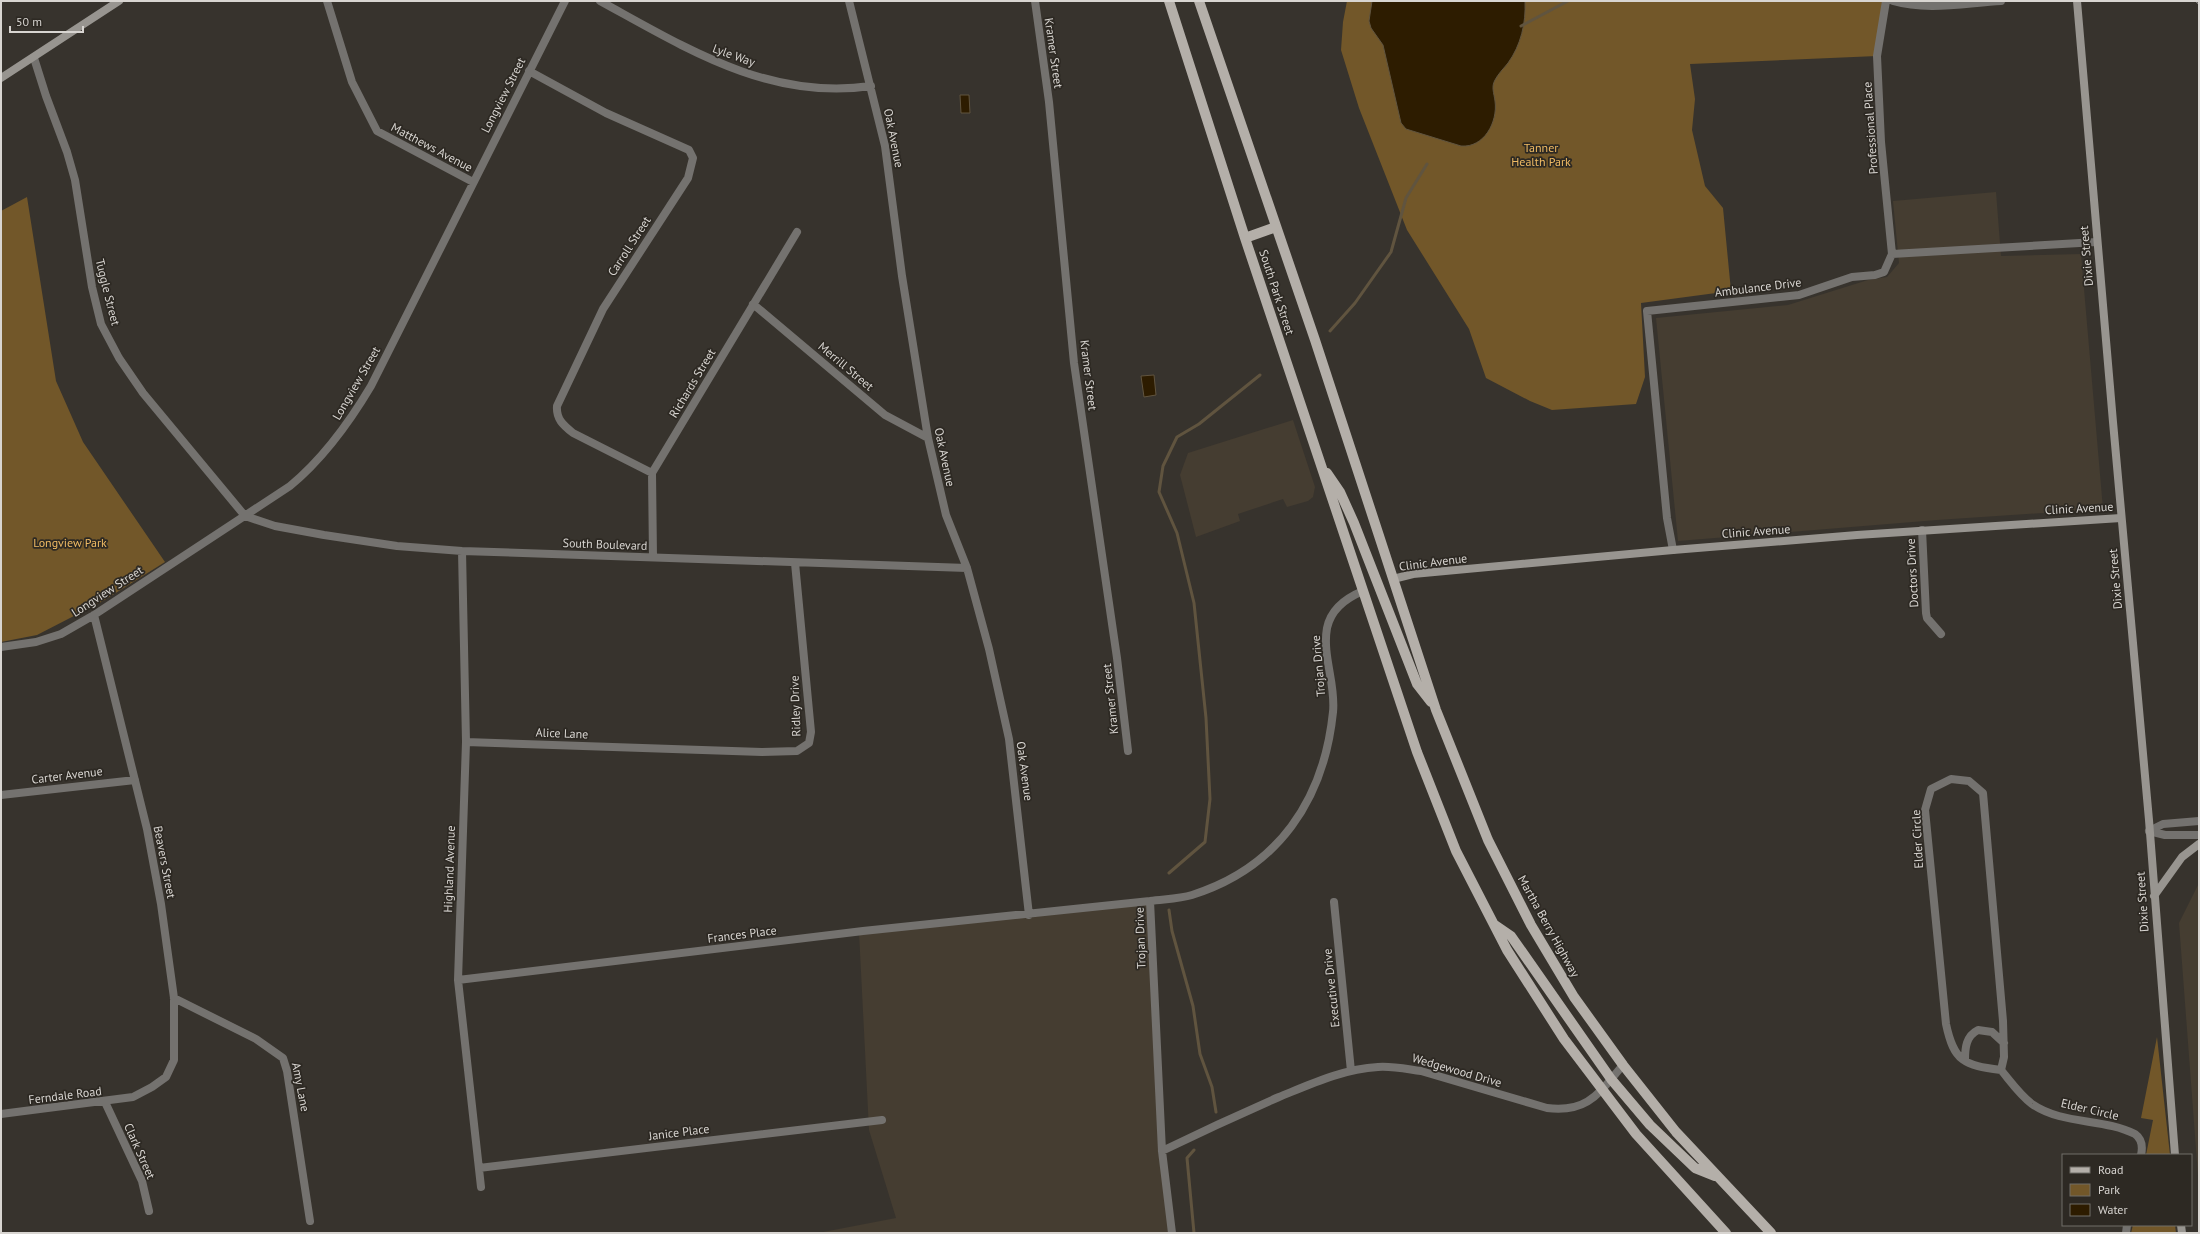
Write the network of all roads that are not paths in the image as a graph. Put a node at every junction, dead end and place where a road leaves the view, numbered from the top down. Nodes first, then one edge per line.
1 (119, 1) edge
2 (327, 1) edge
3 (565, 1) edge
4 (600, 1) edge
5 (849, 1) edge
6 (1035, 1) edge
7 (1169, 1) edge
8 (1886, 1) edge
9 (1893, 1) edge
10 (2001, 1) edge
11 (2077, 1) edge
12 (1201, 3) edge
13 (34, 58) junction
14 (529, 71) junction
15 (1, 78) edge
16 (871, 86) junction
17 (473, 182) junction
18 (1276, 227) junction
19 (797, 232) dead end
20 (1246, 238) junction
21 (2097, 242) junction
22 (1892, 254) junction
23 (753, 304) junction
24 (928, 438) junction
25 (1321, 465) junction
26 (652, 473) junction
27 (245, 516) junction
28 (2121, 518) junction
29 (1922, 530) junction
30 (1673, 550) junction
31 (462, 551) junction
32 (653, 558) junction
33 (795, 563) junction
34 (967, 568) junction
35 (1393, 579) junction
36 (1377, 585) junction
37 (1363, 591) junction
38 (94, 615) junction
39 (1941, 634) dead end
40 (1, 647) edge
41 (1435, 707) junction
42 (466, 742) junction
43 (657, 748) joint
44 (1128, 751) dead end
45 (135, 780) junction
46 (1, 795) edge
47 (2199, 821) edge
48 (2149, 831) junction
49 (2199, 835) edge
50 (2199, 844) edge
51 (2154, 896) junction
52 (1150, 901) junction
53 (1334, 902) dead end
54 (1030, 915) junction
55 (1494, 924) junction
56 (458, 980) junction
57 (174, 998) junction
58 (2004, 1043) junction
59 (1965, 1060) junction
60 (1623, 1065) junction
61 (2001, 1070) junction
62 (1351, 1071) junction
63 (1611, 1079) junction
64 (1601, 1090) junction
65 (133, 1097) joint
66 (105, 1102) junction
67 (1, 1114) edge
68 (882, 1120) dead end
69 (1162, 1151) junction
70 (2141, 1154) edge
71 (2175, 1154) edge
72 (479, 1168) junction
73 (1720, 1178) junction
74 (481, 1187) dead end
75 (149, 1211) dead end
76 (310, 1221) dead end
77 (1172, 1233) edge
78 (1726, 1233) edge
79 (1771, 1233) edge

1 - 13 street
2 - 17 street, Matthews Avenue
3 - 14 street, Longview Street
4 - 16 street, Lyle Way
5 - 16 street, Oak Avenue
6 - 44 street, Kramer Street
7 - 20 main road, South Park Street
8 - 22 street, Professional Place
9 - 10 street
11 - 21 street, Dixie Street
12 - 18 main road, South Park Street
13 - 15 street
13 - 27 street, Tuggle Street
14 - 17 street, Longview Street
14 - 26 street, Carroll Street
16 - 24 street, Oak Avenue
17 - 27 street, Longview Street
18 - 20 main road
18 - 35 main road, South Park Street
19 - 23 street, Richards Street
20 - 25 main road, South Park Street
21 - 22 street
21 - 28 street, Dixie Street
22 - 30 street, Ambulance Drive
23 - 24 street, Merrill Street
23 - 26 street, Richards Street
24 - 34 street, Oak Avenue
25 - 36 main road
25 - 37 main road, South Park Street
26 - 32 street
27 - 31 street, South Boulevard
27 - 38 street, Longview Street
28 - 29 street, Clinic Avenue
28 - 48 street, Dixie Street
29 - 30 street, Clinic Avenue
29 - 39 street, Doctors Drive
30 - 35 street, Clinic Avenue
31 - 32 street, South Boulevard
31 - 42 street, Highland Avenue
32 - 33 street, South Boulevard
33 - 34 street, South Boulevard
33 - 43 street, Ridley Drive
34 - 54 street, Oak Avenue
35 - 36 main road
35 - 41 main road, Martha Berry Highway
36 - 37 main road
36 - 41 main road
37 - 52 street, Trojan Drive
37 - 55 main road
38 - 40 street, Longview Street
38 - 45 street, Beavers Street
41 - 60 main road, Martha Berry Highway
42 - 43 street, Alice Lane
42 - 56 street, Highland Avenue
45 - 46 street, Carter Avenue
45 - 57 street, Beavers Street
47 - 48 street
48 - 49 street
48 - 51 street, Dixie Street
50 - 51 street
51 - 71 street, Dixie Street
52 - 54 street, Frances Place
52 - 69 street, Trojan Drive
53 - 62 street, Executive Drive
54 - 56 street, Frances Place
55 - 63 main road
55 - 64 main road
56 - 72 street, Highland Avenue
57 - 65 street, Beavers Street
57 - 76 street, Amy Lane
58 - 59 street
58 - 59 street, Elder Circle
58 - 61 street, Elder Circle
59 - 61 street, Elder Circle
60 - 63 street, Wedgewood Drive
60 - 73 main road, Martha Berry Highway
61 - 70 street, Elder Circle
62 - 64 street, Wedgewood Drive
62 - 69 street, Wedgewood Drive
63 - 64 street, Wedgewood Drive
63 - 73 main road
64 - 78 main road
65 - 66 street, Ferndale Road
66 - 67 street, Ferndale Road
66 - 75 street, Clark Street
68 - 72 street, Janice Place
69 - 77 street, Trojan Drive
72 - 74 street, Highland Avenue
73 - 79 main road, Martha Berry Highway

